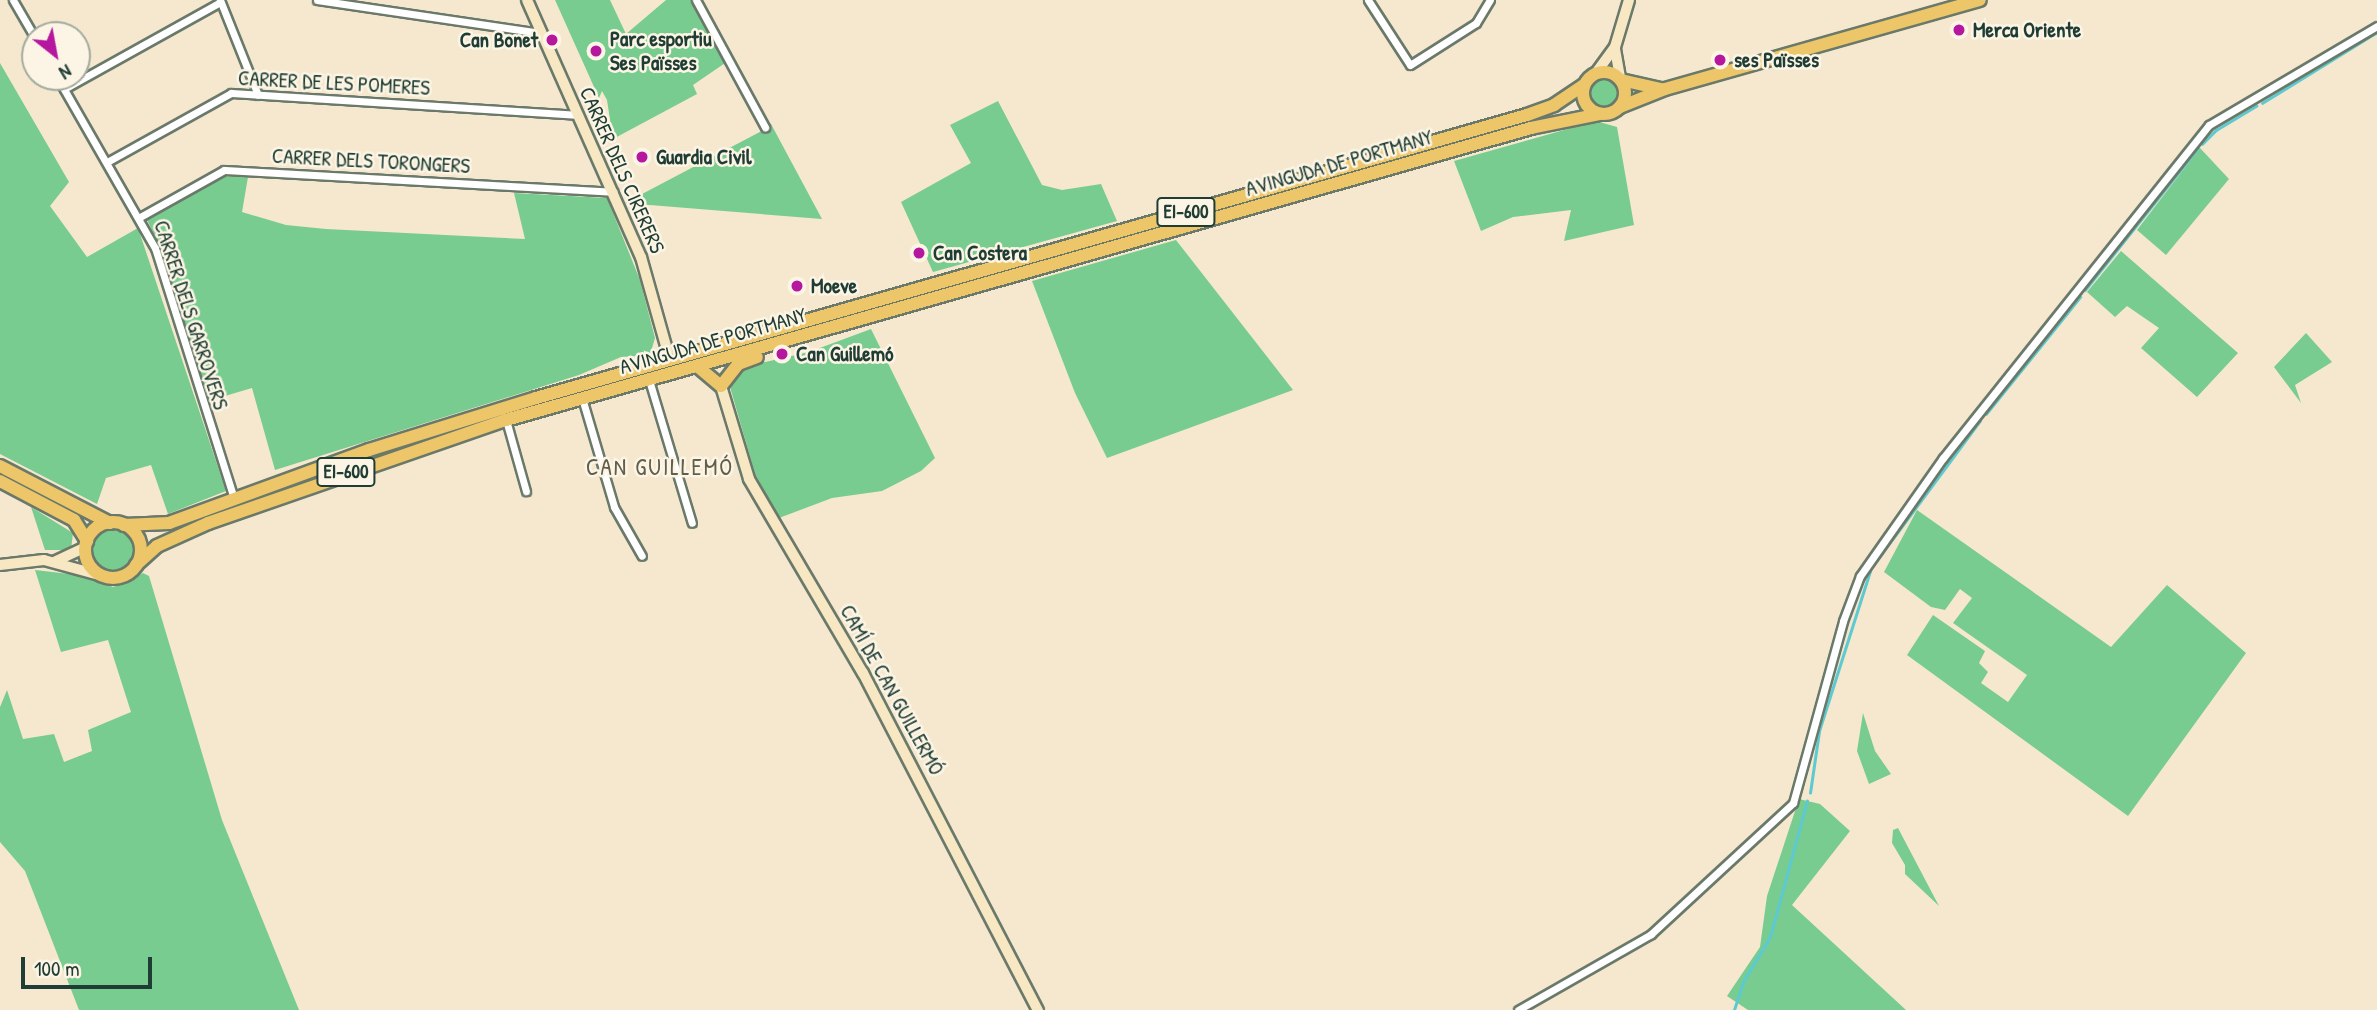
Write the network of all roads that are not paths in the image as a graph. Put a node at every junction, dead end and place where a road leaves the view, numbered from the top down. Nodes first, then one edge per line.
1 (13, 0) edge
2 (317, 0) edge
3 (527, 0) edge
4 (696, 0) edge
5 (1368, 0) edge
6 (1490, 0) edge
7 (1629, 0) edge
8 (1980, 0) edge
9 (220, 1) edge
10 (25, 21) edge
11 (2377, 26) edge
12 (541, 33) junction
13 (1615, 47) junction
14 (1595, 73) junction
15 (91, 74) edge
16 (1620, 79) junction
17 (1584, 85) junction
18 (1665, 89) junction
19 (65, 91) edge
20 (258, 95) junction
21 (1620, 107) junction
22 (1600, 114) junction
23 (576, 115) junction
24 (765, 127) dead end
25 (107, 162) junction
26 (612, 192) junction
27 (140, 217) junction
28 (871, 316) junction
29 (670, 360) junction
30 (697, 366) junction
31 (649, 380) junction
32 (722, 386) junction
33 (582, 398) junction
34 (506, 420) junction
35 (0, 466) edge
36 (0, 481) edge
37 (526, 491) dead end
38 (234, 499) junction
39 (110, 523) junction
40 (692, 523) dead end
41 (124, 525) junction
42 (86, 544) junction
43 (642, 556) dead end
44 (53, 561) junction
45 (0, 565) edge
46 (136, 565) junction
47 (103, 576) junction
48 (1038, 1010) edge
49 (1518, 1010) edge

1 - 10 street
2 - 12 street
3 - 12 street, CARRER DELS CIRERERS
4 - 24 street
5 - 6 street
7 - 13 street
8 - 18 main road, EI-600
9 - 15 street
9 - 20 street
11 - 49 street
12 - 23 street, CARRER DELS CIRERERS
13 - 14 street
13 - 16 street
14 - 16 main road, EI-600
14 - 17 main road, EI-600
16 - 18 main road, EI-600
16 - 21 main road
17 - 22 main road
17 - 29 main road, AVINGUDA DE PORTMANY / EI-600
18 - 21 main road, EI-600
19 - 25 street, CARRER DELS GARROVERS
20 - 23 street, CARRER DE LES POMERES
20 - 25 street, CARRER DE LES POMERES
21 - 22 main road, EI-600
22 - 28 main road, AVINGUDA DE PORTMANY / EI-600
23 - 26 street, CARRER DELS CIRERERS
25 - 27 street, CARRER DELS GARROVERS
26 - 27 street, CARRER DELS TORONGERS
26 - 29 street, CARRER DELS CIRERERS
27 - 38 street, CARRER DELS GARROVERS
28 - 30 main road, AVINGUDA DE PORTMANY / EI-600
28 - 32 main road
29 - 38 main road, AVINGUDA DE PORTMANY / EI-600
30 - 31 main road, AVINGUDA DE PORTMANY / EI-600
30 - 32 main road
31 - 33 main road, AVINGUDA DE PORTMANY / EI-600
31 - 40 street
32 - 48 street, CAMÍ DE CAN GUILLERMÓ
33 - 34 main road, AVINGUDA DE PORTMANY / EI-600
33 - 43 street
34 - 37 street
34 - 46 main road, AVINGUDA DE PORTMANY / EI-600
35 - 39 main road, EI-600
36 - 42 main road
38 - 41 main road, AVINGUDA DE PORTMANY / EI-600
39 - 41 main road, EI-600
39 - 42 main road
41 - 46 main road
42 - 44 street
42 - 47 main road
44 - 45 street
44 - 47 street
46 - 47 main road, EI-600

